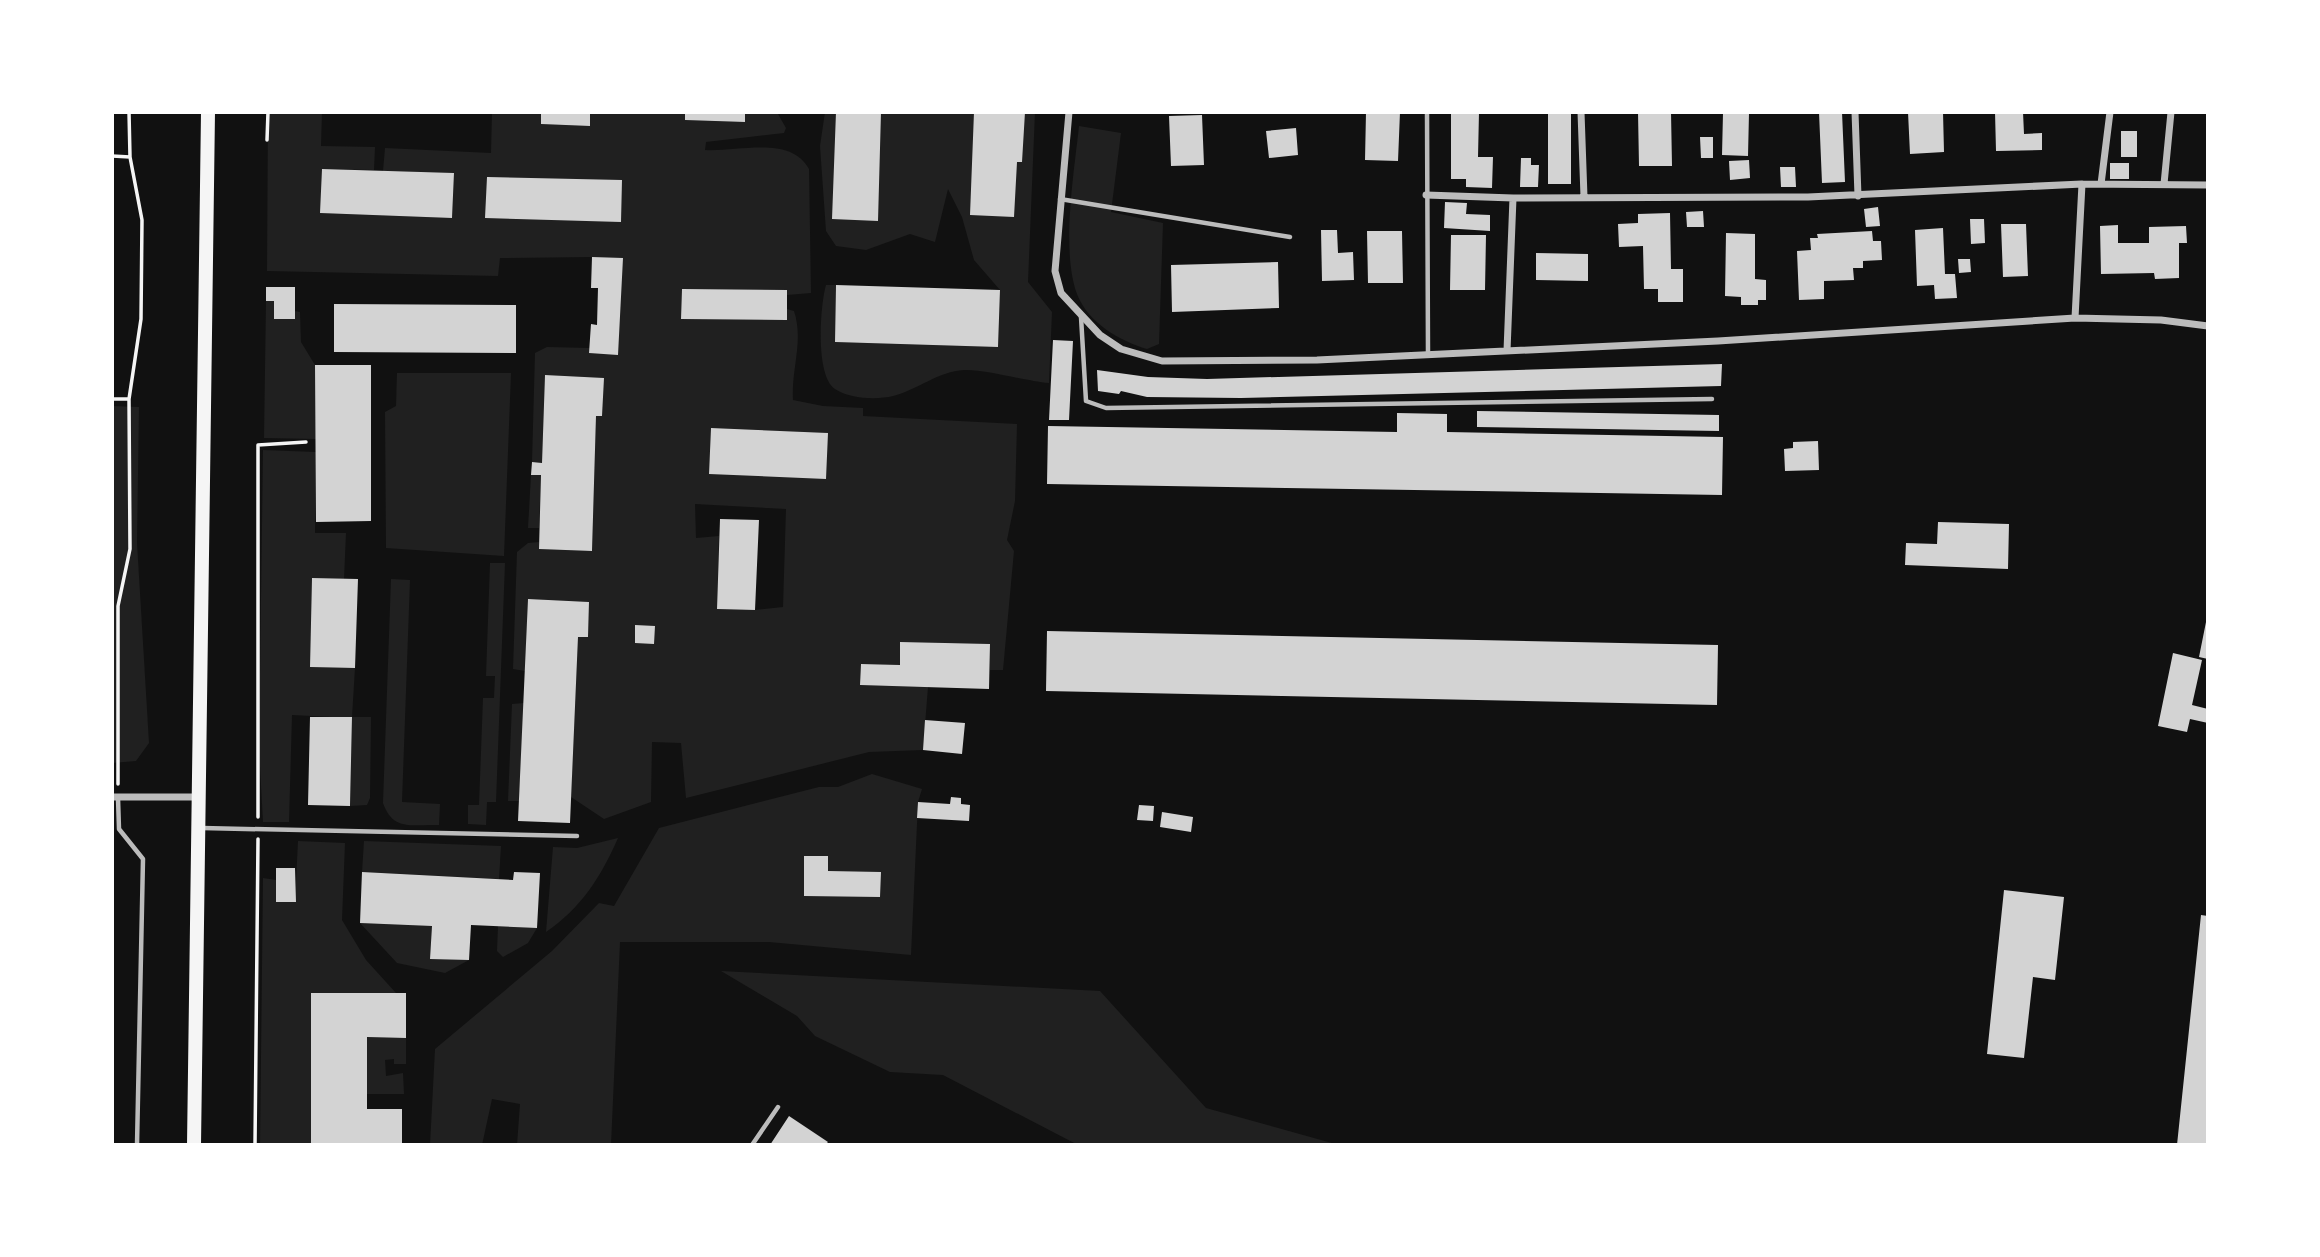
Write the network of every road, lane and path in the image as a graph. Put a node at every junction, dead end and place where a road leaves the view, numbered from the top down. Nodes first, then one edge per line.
1 (130, 112) edge
2 (208, 112) edge
3 (268, 112) edge
4 (1069, 112) edge
5 (1427, 112) edge
6 (1581, 112) edge
7 (1855, 112) edge
8 (2110, 112) edge
9 (2171, 112) edge
10 (267, 140) dead end
11 (112, 156) edge
12 (130, 157) junction
13 (2082, 184) junction
14 (2101, 184) junction
15 (2164, 184) junction
16 (2208, 185) edge
17 (1426, 195) junction
18 (1857, 196) junction
19 (1584, 197) junction
20 (1513, 198) junction
21 (1060, 199) junction
22 (1290, 237) dead end
23 (1081, 317) junction
24 (2074, 318) junction
25 (2208, 326) edge
26 (1507, 351) junction
27 (1428, 355) junction
28 (112, 399) edge
29 (129, 399) junction
30 (1712, 400) dead end
31 (306, 442) dead end
32 (115, 797) edge
33 (198, 797) junction
34 (197, 828) junction
35 (258, 829) junction
36 (577, 836) dead end
37 (778, 1107) dead end
38 (136, 1145) edge
39 (194, 1145) edge
40 (255, 1145) edge
41 (752, 1145) edge

1 - 12 path
2 - 33 main road
3 - 10 path
4 - 21 street
5 - 17 lane
6 - 19 street
7 - 18 street
8 - 14 street
9 - 15 street
11 - 12 path
12 - 29 path
13 - 14 street
13 - 18 street
13 - 24 street
14 - 15 street
15 - 16 street
17 - 20 street
17 - 27 lane
18 - 19 street
19 - 20 street
20 - 26 street
21 - 22 lane
21 - 23 street
23 - 27 street
23 - 30 lane
24 - 25 street
24 - 26 street
26 - 27 street
28 - 29 path
29 - 32 path
31 - 35 path
32 - 33 street
32 - 38 lane
33 - 34 main road
34 - 35 lane
34 - 39 main road
35 - 36 lane
35 - 40 path
37 - 41 lane

